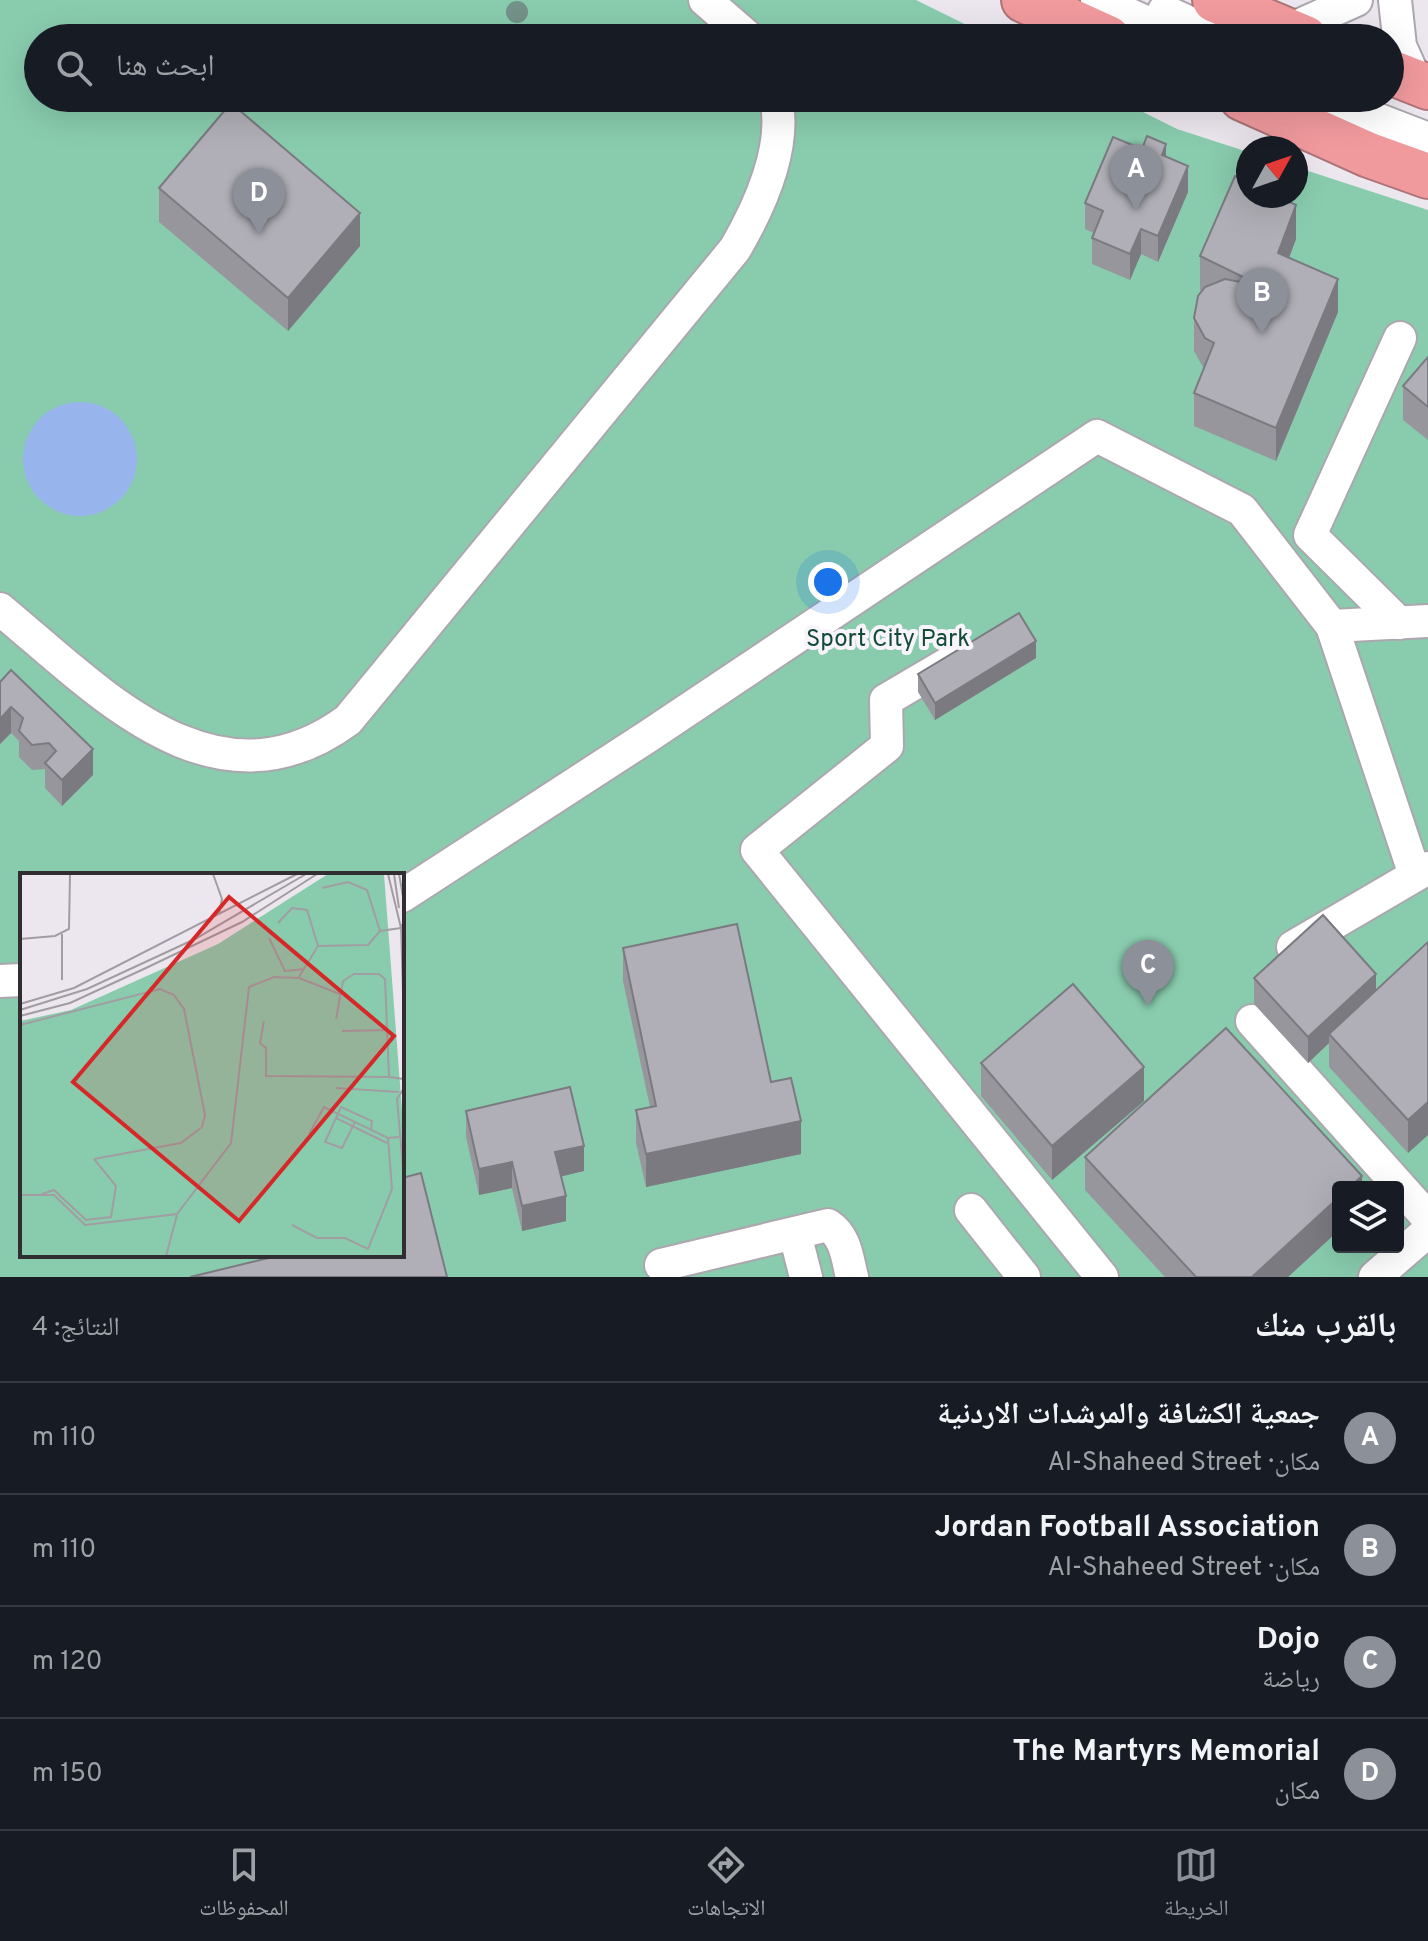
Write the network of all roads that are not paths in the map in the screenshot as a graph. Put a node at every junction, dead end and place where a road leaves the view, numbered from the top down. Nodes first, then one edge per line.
1 (705, 0) edge
2 (1024, 0) edge
3 (1097, 0) edge
4 (1140, 0) edge
5 (1215, 0) edge
6 (1356, 0) edge
7 (1395, 0) edge
8 (733, 24) edge
9 (1077, 24) edge
10 (1150, 24) edge
11 (1192, 24) edge
12 (1272, 24) edge
13 (1314, 24) edge
14 (1398, 24) edge
15 (1404, 58) edge
16 (1415, 91) edge
17 (777, 112) edge
18 (1273, 112) edge
19 (1358, 112) edge
20 (1428, 139) edge
21 (1428, 176) edge
22 (1400, 338) dead end
23 (0, 609) edge
24 (1413, 622) edge
25 (1332, 626) junction
26 (974, 648) edge
27 (1422, 872) edge
28 (404, 895) edge
29 (1283, 953) edge
30 (20, 980) edge
31 (0, 981) edge
32 (1252, 1021) dead end
33 (971, 1210) dead end
34 (1428, 1218) edge
35 (1428, 1231) edge
36 (795, 1234) junction
37 (661, 1265) dead end
38 (806, 1277) edge
39 (852, 1277) edge
40 (1024, 1277) edge
41 (1102, 1277) edge
42 (1375, 1277) edge

1 - 8 street
2 - 9 highway
3 - 10 street
4 - 11 street
5 - 12 highway
6 - 13 street
7 - 14 street
15 - 16 street
17 - 23 street
18 - 21 highway
19 - 20 street
22 - 24 street
24 - 25 street
25 - 27 street
25 - 28 street
26 - 41 street
27 - 29 street
30 - 31 street
32 - 34 street
33 - 40 street
35 - 42 street
36 - 37 street
36 - 38 street
36 - 39 street

